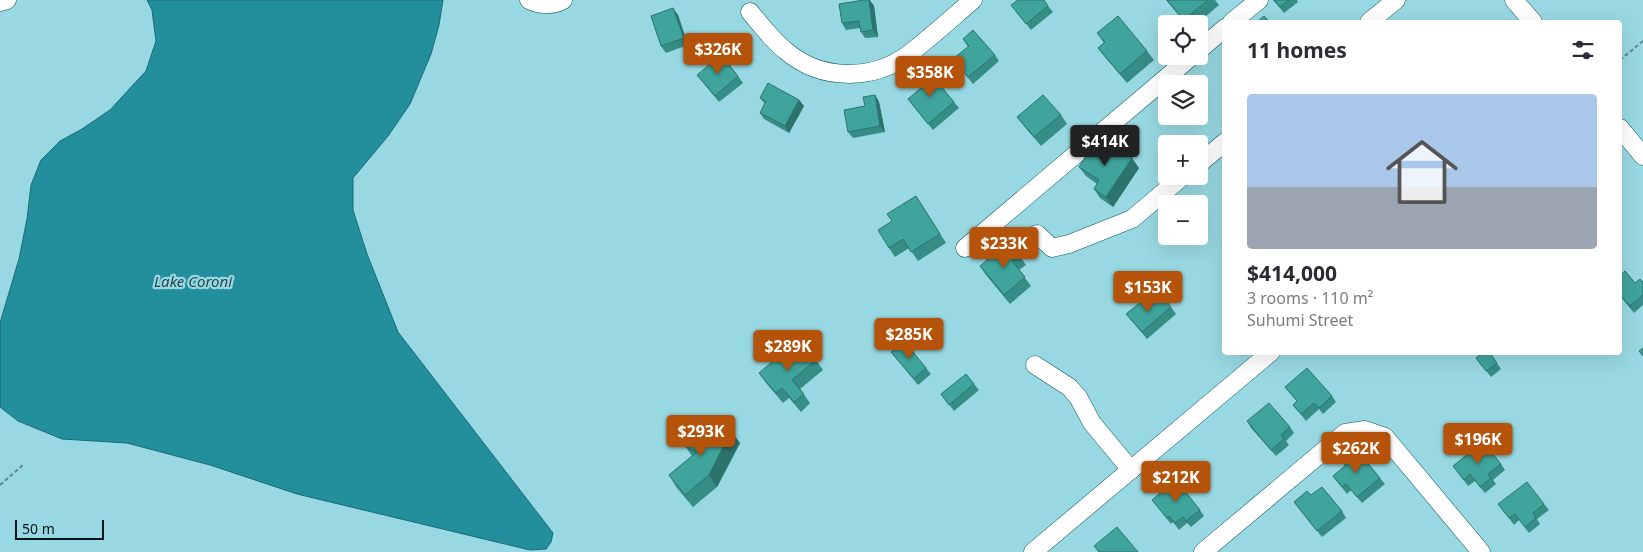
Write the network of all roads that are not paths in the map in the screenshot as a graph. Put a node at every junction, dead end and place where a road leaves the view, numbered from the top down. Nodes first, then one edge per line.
1 (7, 0) edge
2 (528, 0) edge
3 (563, 0) edge
4 (973, 0) edge
5 (1258, 0) edge
6 (1396, 0) edge
7 (1514, 0) edge
8 (0, 2) edge
9 (750, 12) dead end
10 (1234, 20) edge
11 (1371, 20) edge
12 (1531, 20) edge
13 (1222, 31) edge
14 (1208, 42) edge
15 (1181, 65) edge
16 (1622, 130) edge
17 (1222, 145) edge
18 (1208, 156) edge
19 (1643, 156) edge
20 (1172, 185) edge
21 (1037, 234) dead end
22 (965, 248) dead end
23 (1267, 355) edge
24 (1035, 365) dead end
25 (1131, 470) junction
26 (1033, 552) edge
27 (1203, 552) edge
28 (1481, 552) edge

1 - 8 street
2 - 3 street
4 - 9 street
5 - 10 street
6 - 11 street
7 - 12 street
13 - 14 street
15 - 22 street
16 - 19 street
17 - 18 street
20 - 21 street
23 - 25 street
24 - 25 street
25 - 26 street
27 - 28 street

